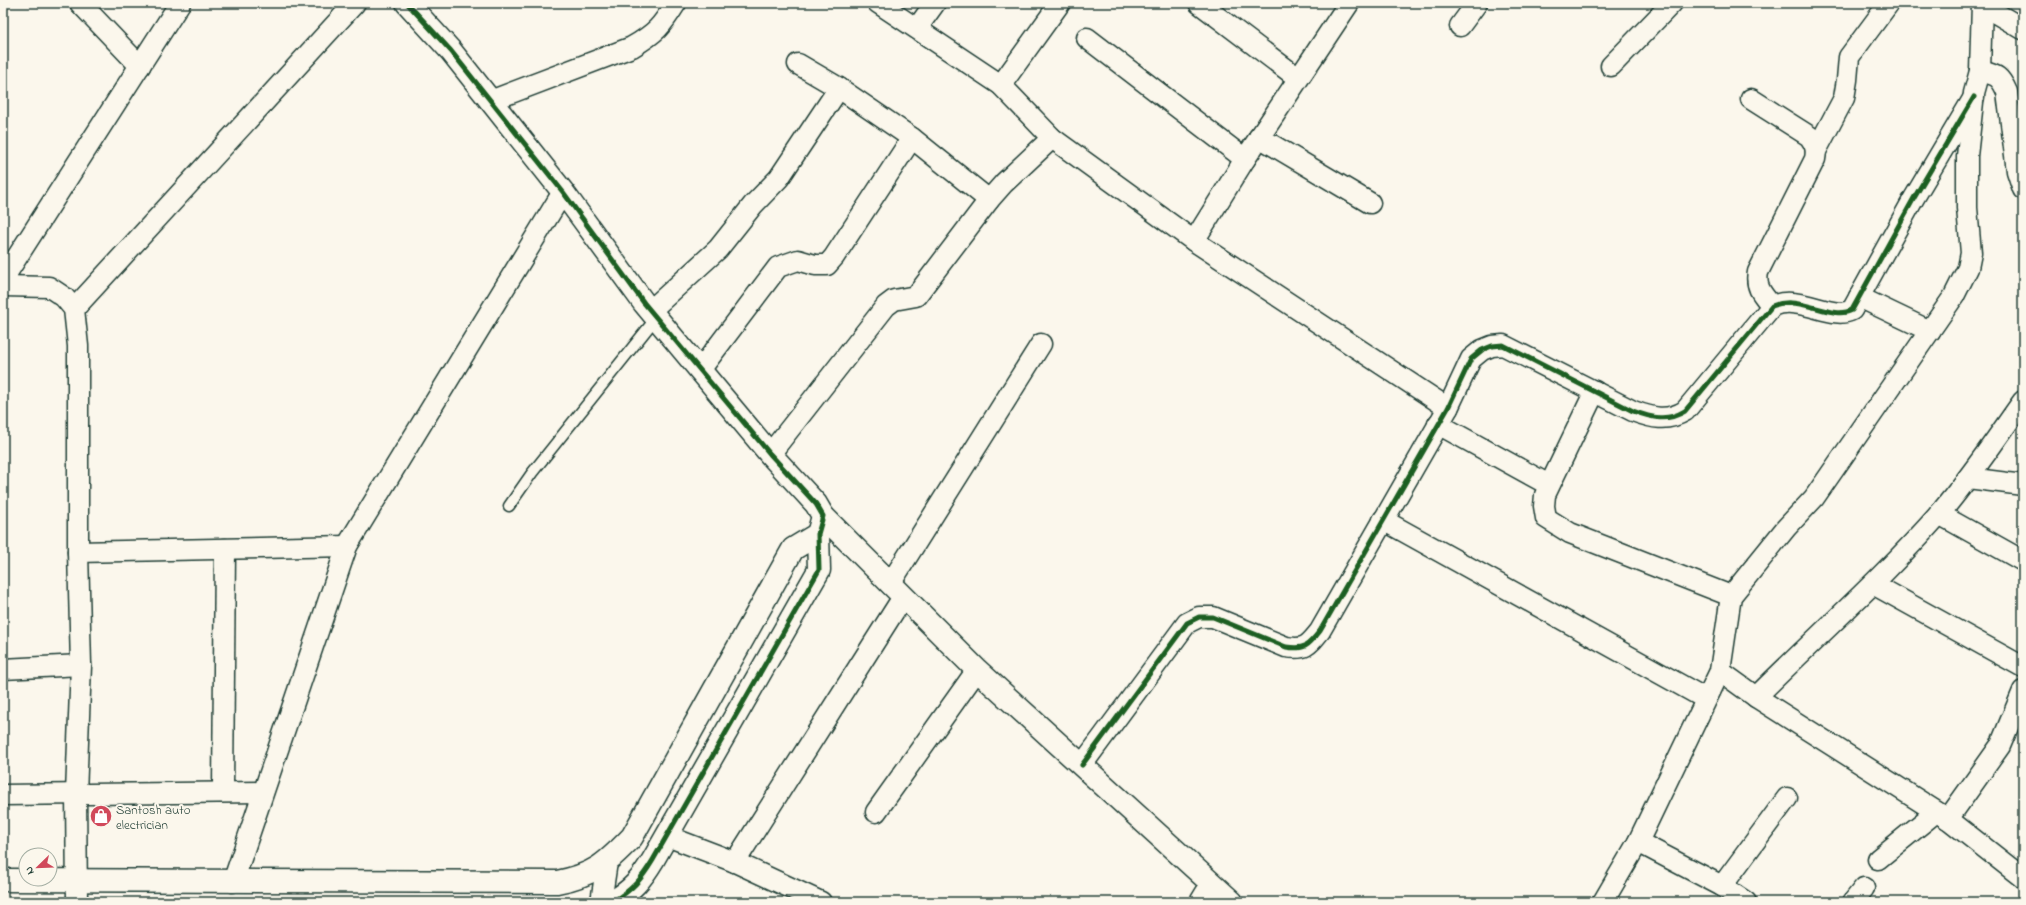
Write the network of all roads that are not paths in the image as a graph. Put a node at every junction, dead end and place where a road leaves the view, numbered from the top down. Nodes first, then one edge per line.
1 (80, 3) edge
2 (180, 3) edge
3 (355, 3) edge
4 (407, 3) edge
5 (676, 3) edge
6 (878, 3) edge
7 (935, 3) edge
8 (1060, 3) edge
9 (1198, 3) edge
10 (1349, 3) edge
11 (1477, 3) edge
12 (1889, 3) edge
13 (1982, 4) edge
14 (1662, 7) edge
15 (1460, 26) dead end
16 (917, 28) junction
17 (2023, 28) edge
18 (1087, 38) dead end
19 (798, 64) dead end
20 (140, 66) junction
21 (1611, 66) dead end
22 (1980, 71) junction
23 (1298, 78) junction
24 (1001, 85) junction
25 (839, 88) junction
26 (1974, 97) junction
27 (1751, 99) dead end
28 (490, 101) junction
29 (1259, 137) junction
30 (912, 138) junction
31 (1052, 138) junction
32 (1816, 151) junction
33 (1245, 159) junction
34 (2023, 188) edge
35 (563, 192) junction
36 (989, 200) junction
37 (1370, 203) dead end
38 (1194, 241) junction
39 (3, 279) edge
40 (3, 286) edge
41 (1860, 297) junction
42 (1772, 306) junction
43 (74, 309) junction
44 (653, 314) junction
45 (1930, 331) junction
46 (1041, 344) dead end
47 (700, 370) junction
48 (1595, 391) junction
49 (2023, 401) edge
50 (1443, 416) junction
51 (770, 454) junction
52 (1968, 478) junction
53 (1549, 485) junction
54 (2023, 486) edge
55 (509, 506) dead end
56 (1939, 514) junction
57 (1383, 520) junction
58 (820, 525) junction
59 (347, 546) junction
60 (225, 549) junction
61 (78, 552) junction
62 (2023, 561) edge
63 (1873, 584) junction
64 (897, 591) junction
65 (1731, 596) junction
66 (81, 666) junction
67 (2023, 667) edge
68 (3, 668) edge
69 (977, 670) junction
70 (1720, 671) junction
71 (2023, 691) edge
72 (1756, 697) junction
73 (1706, 699) junction
74 (1082, 765) junction
75 (223, 791) junction
76 (263, 792) junction
77 (76, 794) junction
78 (3, 795) edge
79 (1787, 798) dead end
80 (876, 812) dead end
81 (1942, 816) junction
82 (667, 836) junction
83 (1638, 842) junction
84 (1878, 859) dead end
85 (607, 862) junction
86 (735, 862) junction
87 (2023, 878) edge
88 (3, 880) edge
89 (233, 882) junction
90 (1211, 884) junction
91 (1722, 886) junction
92 (77, 892) edge
93 (601, 902) edge
94 (612, 902) edge
95 (821, 902) edge
96 (1200, 902) edge
97 (1232, 902) edge
98 (1603, 902) edge
99 (1746, 902) edge

1 - 20 street
2 - 20 street
3 - 43 street
4 - 28 street
5 - 28 street
6 - 16 street
7 - 16 street
8 - 24 street
9 - 23 street
10 - 23 street
11 - 15 street
12 - 32 street
13 - 17 street
13 - 22 street
14 - 21 street
16 - 24 street
18 - 33 street
19 - 25 street
20 - 39 street
22 - 26 street
22 - 34 street
23 - 29 street
24 - 31 street
25 - 30 street
25 - 44 street
26 - 41 street
26 - 45 street
27 - 32 street
28 - 35 street
29 - 33 street
29 - 37 street
30 - 36 street
30 - 47 street
31 - 36 street
31 - 38 street
32 - 42 street
33 - 38 street
35 - 44 street
35 - 59 street
36 - 51 street
38 - 50 street
40 - 43 street
41 - 42 street
41 - 45 street
42 - 48 street
43 - 61 street
44 - 47 street
44 - 55 lane
45 - 65 street
46 - 64 street
47 - 51 street
48 - 50 street
48 - 53 street
49 - 52 street
50 - 53 street
50 - 57 street
51 - 58 street
52 - 54 street
52 - 56 street
53 - 65 street
56 - 62 street
56 - 63 street
57 - 73 street
57 - 74 street
58 - 64 street
58 - 82 street
58 - 85 street
59 - 60 street
59 - 76 street
60 - 61 street
60 - 75 street
61 - 66 street
63 - 67 street
63 - 72 street
64 - 69 street
64 - 86 street
65 - 70 street
66 - 68 street
66 - 77 street
69 - 74 street
69 - 80 street
70 - 72 street
70 - 73 street
71 - 81 street
72 - 81 street
73 - 83 street
74 - 90 street
75 - 76 street
75 - 77 street
76 - 89 street
77 - 78 street
77 - 92 street
79 - 91 street
81 - 84 street
81 - 87 street
82 - 86 street
82 - 94 street
83 - 91 street
83 - 98 street
85 - 89 street
85 - 93 street
86 - 95 street
88 - 92 street
89 - 92 street
90 - 96 street
90 - 97 street
91 - 99 street

